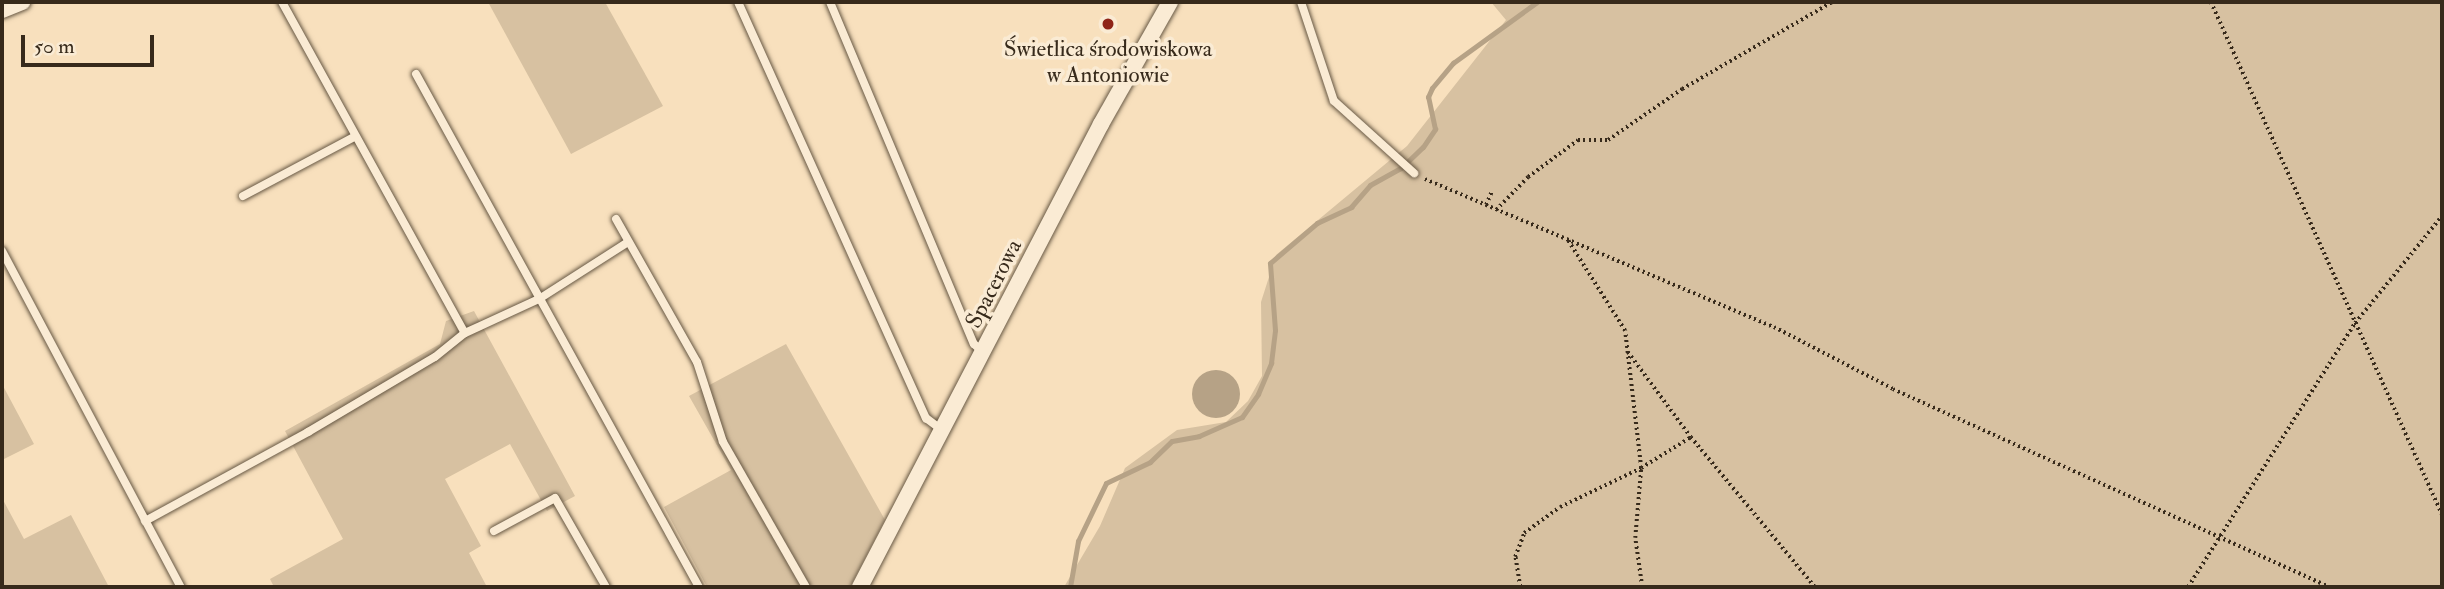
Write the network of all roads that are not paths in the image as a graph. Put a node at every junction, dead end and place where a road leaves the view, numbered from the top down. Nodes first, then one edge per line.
1 (22, 2) edge
2 (282, 2) edge
3 (738, 2) edge
4 (830, 2) edge
5 (1170, 2) edge
6 (1301, 2) edge
7 (2, 10) edge
8 (416, 74) dead end
9 (354, 137) junction
10 (1414, 173) road end
11 (243, 196) dead end
12 (616, 219) dead end
13 (628, 242) junction
14 (2, 251) edge
15 (539, 299) junction
16 (465, 333) junction
17 (984, 353) junction
18 (943, 430) junction
19 (145, 521) junction
20 (494, 531) dead end
21 (181, 587) edge
22 (606, 587) edge
23 (699, 587) edge
24 (806, 587) edge
25 (860, 587) edge

1 - 7 street
2 - 9 lane
3 - 18 lane
4 - 17 lane
5 - 17 street, Spacerowa
6 - 10 lane
8 - 15 lane
9 - 11 lane
9 - 16 lane
12 - 13 lane
13 - 15 lane
13 - 24 lane
14 - 19 lane
15 - 16 lane
15 - 23 lane
16 - 19 lane
17 - 18 street, Spacerowa
18 - 25 street, Spacerowa
19 - 21 lane
20 - 22 lane

